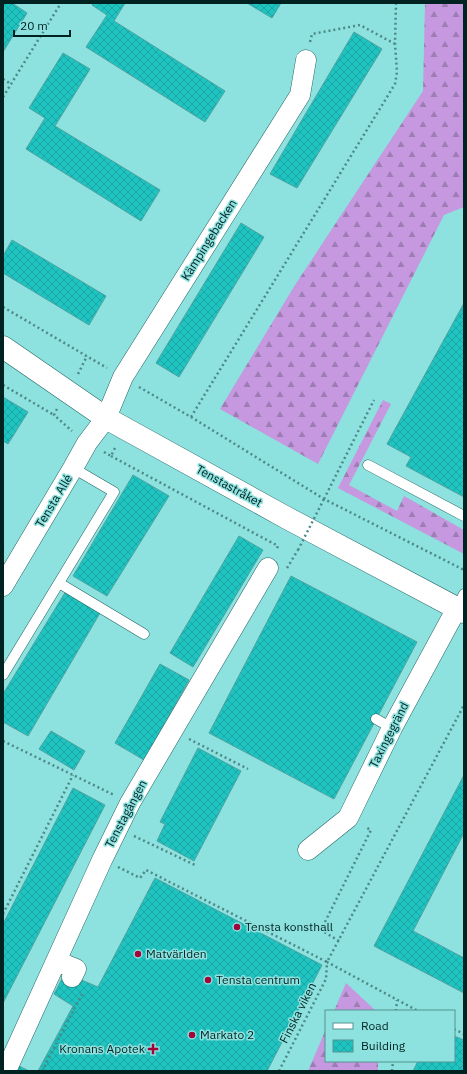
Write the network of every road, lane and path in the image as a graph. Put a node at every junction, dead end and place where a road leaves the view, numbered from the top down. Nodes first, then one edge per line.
1 (61, 3) edge
2 (396, 3) edge
3 (395, 44) junction
4 (306, 60) joint
5 (3, 79) edge
6 (11, 84) junction
7 (3, 97) edge
8 (3, 306) edge
9 (3, 347) edge
10 (128, 380) junction
11 (3, 385) edge
12 (374, 400) dead end
13 (54, 415) dead end
14 (191, 417) junction
15 (106, 418) junction
16 (110, 456) dead end
17 (368, 465) dead end
18 (73, 468) junction
19 (324, 499) junction
20 (464, 516) edge
21 (298, 550) dead end
22 (268, 568) joint
23 (464, 570) edge
24 (59, 583) junction
25 (3, 586) edge
26 (462, 604) edge
27 (144, 634) dead end
28 (3, 675) edge
29 (172, 730) junction
30 (3, 741) edge
31 (248, 769) dead end
32 (73, 776) junction
33 (130, 803) junction
34 (348, 818) junction
35 (118, 828) junction
36 (308, 850) dead end
37 (197, 866) dead end
38 (3, 914) edge
39 (339, 941) dead end
40 (56, 961) junction
41 (72, 977) dead end
42 (82, 994) dead end
43 (396, 1000) junction
44 (396, 1010) edge
45 (416, 1010) edge
46 (455, 1030) edge
47 (464, 1034) edge
48 (6, 1071) edge
49 (42, 1071) edge
50 (279, 1071) edge

1 - 6 path
2 - 3 path
3 - 4 path
3 - 14 path
4 - 10 street, Kämpingebacken
5 - 6 path
6 - 7 path
8 - 10 path
9 - 15 street, Tenstastråket
10 - 14 path
10 - 15 street, Kämpingebacken
11 - 13 path
12 - 19 path
14 - 19 path
15 - 18 street, Tensta Allé
15 - 26 street, Tenstastråket
16 - 22 path
17 - 20 lane
18 - 24 lane
18 - 25 street, Tensta Allé
19 - 21 path, bridge
19 - 23 path
22 - 29 street, Tenstagången
24 - 27 lane
24 - 28 lane
26 - 34 street, Taxingegränd
29 - 31 path
29 - 33 street, Tenstagången
30 - 32 path
32 - 33 path
32 - 38 path
33 - 35 street, Tenstagången
34 - 36 street, Taxingegränd
34 - 39 path
35 - 37 path
35 - 40 street, Tenstagången
40 - 41 street
40 - 48 street, Tenstagången
42 - 49 path
43 - 44 path
43 - 45 path
43 - 50 path, Finska viken
46 - 47 path

